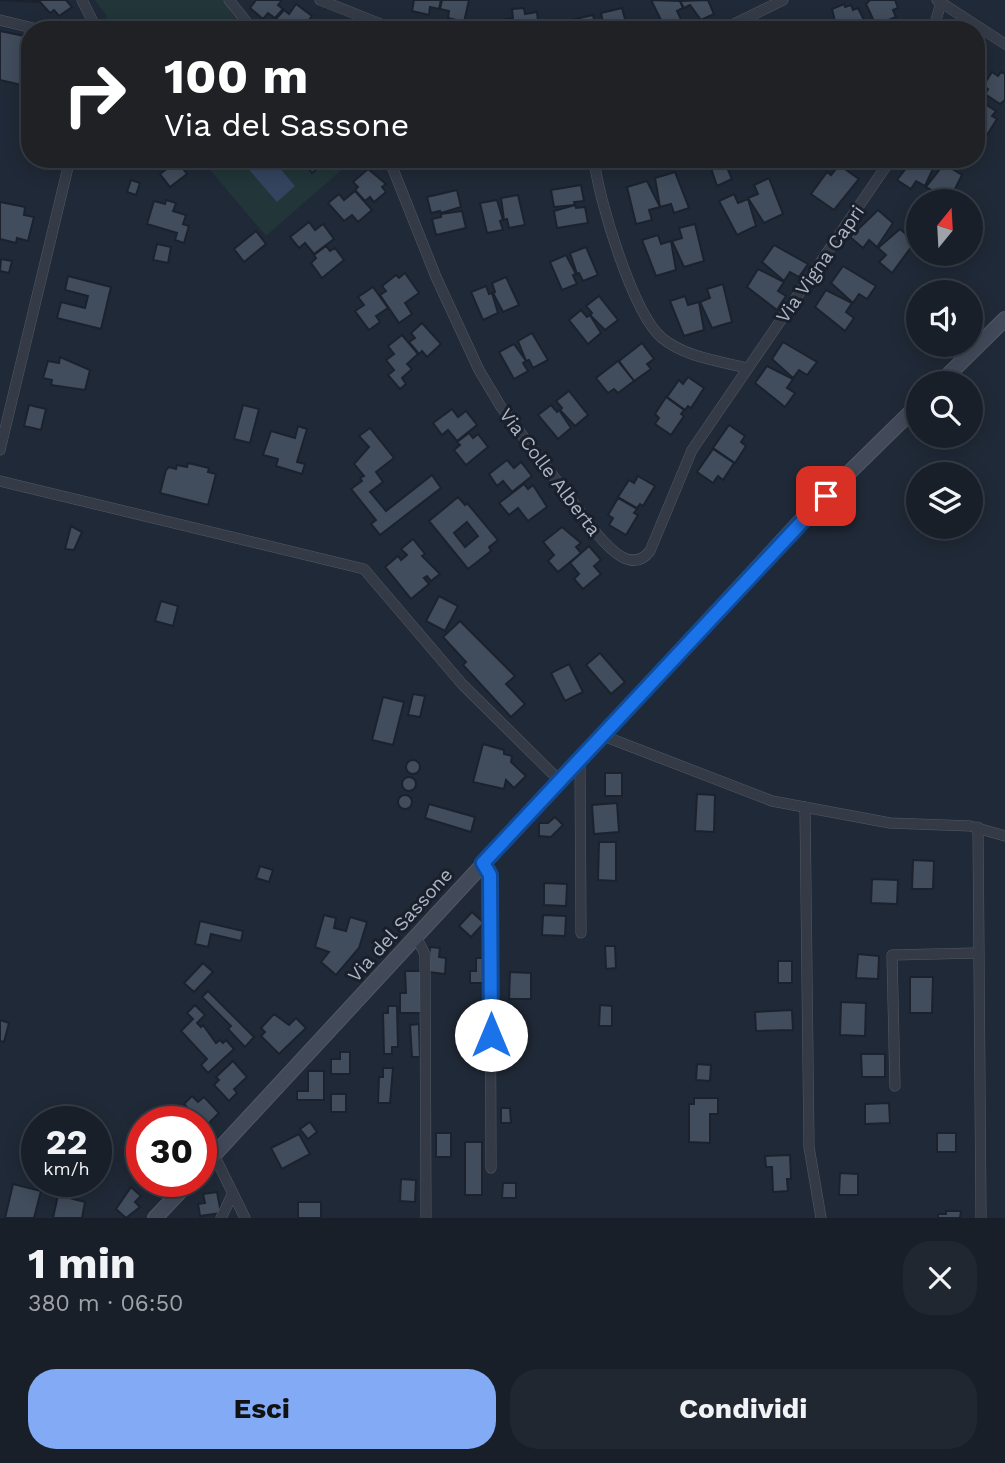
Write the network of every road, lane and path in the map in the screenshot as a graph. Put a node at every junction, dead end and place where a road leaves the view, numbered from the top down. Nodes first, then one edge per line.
1 (82, 0) edge
2 (229, 0) edge
3 (320, 0) edge
4 (783, 0) edge
5 (939, 1) edge
6 (0, 20) edge
7 (92, 21) edge
8 (246, 21) edge
9 (373, 21) edge
10 (740, 21) edge
11 (935, 21) edge
12 (970, 21) edge
13 (21, 25) edge
14 (985, 31) edge
15 (1005, 44) edge
16 (68, 168) edge
17 (393, 168) edge
18 (597, 168) edge
19 (885, 168) edge
20 (1005, 319) edge
21 (747, 368) junction
22 (952, 371) edge
23 (906, 417) edge
24 (0, 450) edge
25 (0, 481) edge
26 (601, 735) junction
27 (580, 757) junction
28 (559, 780) junction
29 (805, 807) junction
30 (978, 827) junction
31 (1005, 836) edge
32 (483, 863) junction
33 (581, 933) dead end
34 (416, 937) junction
35 (977, 954) junction
36 (895, 1086) dead end
37 (217, 1152) edge
38 (217, 1161) edge
39 (491, 1168) dead end
40 (233, 1192) junction
41 (175, 1197) edge
42 (157, 1217) edge
43 (221, 1218) edge
44 (245, 1218) edge
45 (426, 1218) edge
46 (821, 1218) edge
47 (981, 1218) edge

1 - 7 street
2 - 8 street
3 - 9 street
4 - 10 street
5 - 11 street
5 - 12 street
6 - 13 street
14 - 15 street
16 - 24 street
17 - 21 street, Via Colle Alberta
18 - 21 street
19 - 21 street, Via Vigna Capri
20 - 22 main road
23 - 26 main road, Via del Sassone
25 - 28 street
26 - 27 main road, Via del Sassone
26 - 29 street
27 - 28 main road, Via del Sassone
27 - 33 street
28 - 32 main road, Via del Sassone
29 - 30 street
29 - 46 street
30 - 31 street
30 - 35 street
32 - 34 main road, Via del Sassone
32 - 39 street
34 - 37 main road, Via del Sassone
34 - 45 street
35 - 36 street
35 - 47 street
38 - 40 street
40 - 43 street
40 - 44 street
41 - 42 main road

